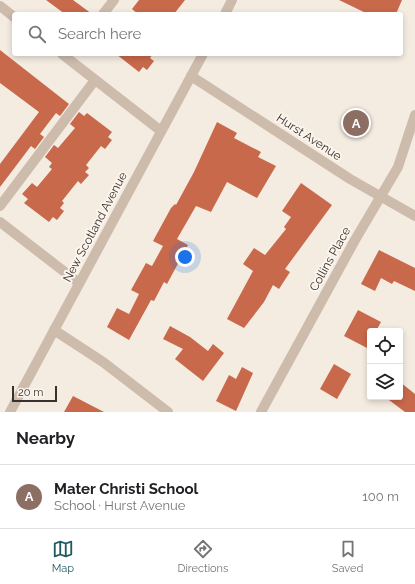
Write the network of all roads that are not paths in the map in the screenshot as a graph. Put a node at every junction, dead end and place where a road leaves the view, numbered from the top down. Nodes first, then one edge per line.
1 (114, 0) edge
2 (232, 0) edge
3 (0, 6) edge
4 (105, 12) edge
5 (226, 12) edge
6 (12, 15) edge
7 (67, 56) edge
8 (202, 56) edge
9 (191, 76) junction
10 (96, 80) junction
11 (415, 115) edge
12 (161, 131) junction
13 (380, 197) junction
14 (0, 206) edge
15 (415, 216) edge
16 (0, 222) edge
17 (79, 283) junction
18 (54, 330) junction
19 (10, 412) edge
20 (168, 412) edge
21 (261, 412) edge

1 - 4 street
2 - 5 street
3 - 6 street
7 - 10 street
8 - 9 street, New Scotland Avenue
9 - 12 street, New Scotland Avenue
9 - 13 street, Hurst Avenue
10 - 12 street
10 - 14 street
11 - 13 street, Collins Place
12 - 17 street, New Scotland Avenue
13 - 15 street, Hurst Avenue
13 - 21 street, Collins Place
16 - 17 street
17 - 18 street, New Scotland Avenue
18 - 19 street, New Scotland Avenue
18 - 20 street

